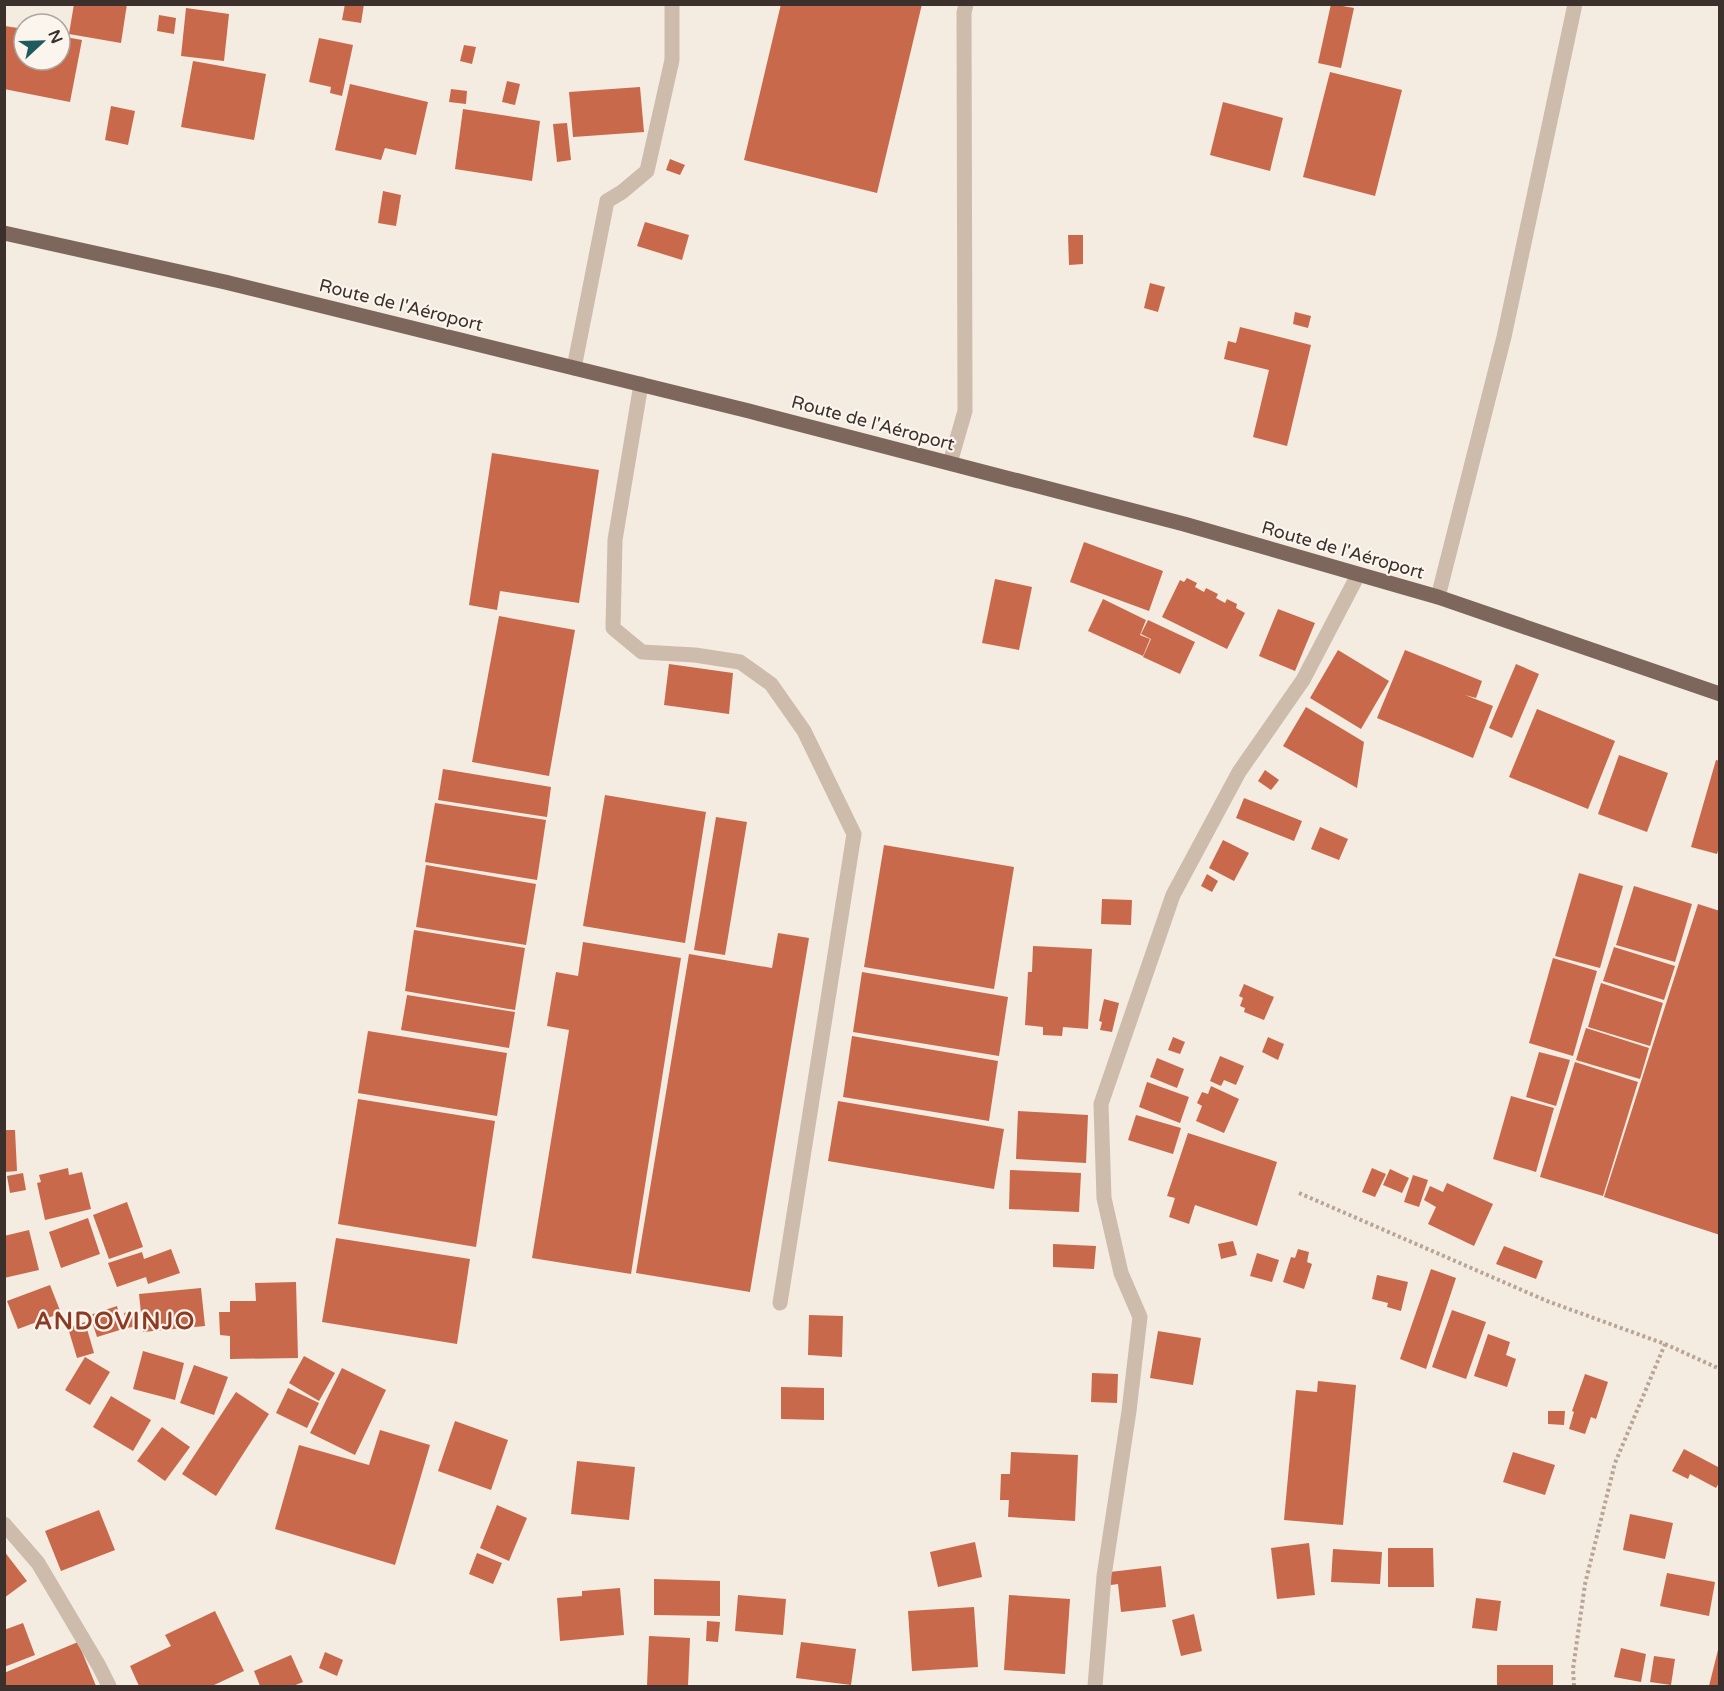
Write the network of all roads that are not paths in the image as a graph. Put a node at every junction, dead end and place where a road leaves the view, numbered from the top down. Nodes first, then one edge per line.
1 (672, 4) edge
2 (966, 4) edge
3 (1575, 4) edge
4 (4, 233) edge
5 (574, 368) junction
6 (641, 384) junction
7 (950, 463) junction
8 (1358, 575) junction
9 (1438, 597) junction
10 (1719, 694) edge
11 (780, 1303) dead end
12 (4, 1524) edge
13 (109, 1686) edge
14 (1094, 1686) edge

1 - 5 street
2 - 7 street
3 - 9 street
4 - 5 main road, Route de l'Aéroport
5 - 6 main road, Route de l'Aéroport
6 - 7 main road, Route de l'Aéroport
6 - 11 street
7 - 8 main road, Route de l'Aéroport
8 - 9 main road, Route de l'Aéroport
8 - 14 street
9 - 10 main road, Route de l'Aéroport
12 - 13 street

